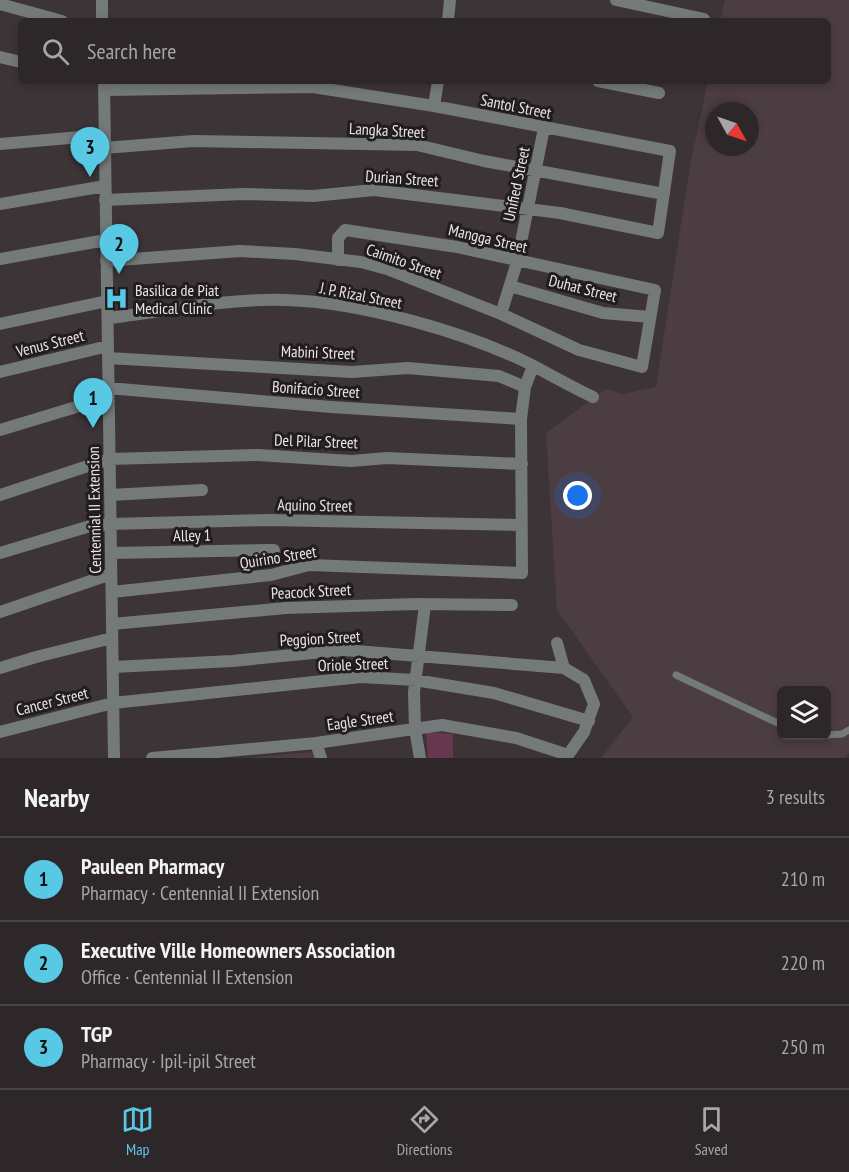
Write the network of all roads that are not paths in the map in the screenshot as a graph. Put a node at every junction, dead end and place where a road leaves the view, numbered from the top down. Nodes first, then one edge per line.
1 (102, 0) edge
2 (450, 0) edge
3 (616, 0) edge
4 (0, 4) edge
5 (51, 18) edge
6 (102, 18) edge
7 (448, 18) edge
8 (699, 18) edge
9 (0, 57) edge
10 (18, 61) edge
11 (438, 84) edge
12 (613, 84) edge
13 (104, 86) edge
14 (659, 93) dead end
15 (434, 106) junction
16 (544, 129) junction
17 (104, 141) junction
18 (0, 144) edge
19 (535, 170) junction
20 (105, 186) junction
21 (664, 194) junction
22 (105, 200) junction
23 (0, 204) edge
24 (527, 210) junction
25 (106, 240) junction
26 (0, 259) edge
27 (338, 260) junction
28 (106, 261) junction
29 (517, 262) junction
30 (510, 286) junction
31 (107, 301) junction
32 (501, 314) junction
33 (650, 317) junction
34 (109, 318) junction
35 (0, 324) edge
36 (108, 352) junction
37 (533, 366) junction
38 (0, 372) edge
39 (525, 387) junction
40 (108, 388) junction
41 (593, 397) dead end
42 (109, 401) junction
43 (521, 419) junction
44 (0, 430) edge
45 (110, 459) junction
46 (522, 464) junction
47 (202, 490) dead end
48 (0, 495) edge
49 (110, 495) junction
50 (110, 524) junction
51 (520, 525) junction
52 (274, 550) dead end
53 (0, 553) edge
54 (111, 553) junction
55 (111, 574) junction
56 (112, 592) junction
57 (425, 604) junction
58 (512, 605) dead end
59 (0, 612) edge
60 (112, 624) junction
61 (112, 638) junction
62 (557, 643) dead end
63 (420, 655) junction
64 (113, 667) junction
65 (0, 668) edge
66 (564, 668) junction
67 (676, 675) dead end
68 (415, 680) junction
69 (113, 703) junction
70 (589, 721) junction
71 (777, 723) edge
72 (415, 729) junction
73 (849, 730) edge
74 (0, 732) edge
75 (831, 734) edge
76 (316, 742) junction
77 (567, 757) edge
78 (114, 758) edge
79 (152, 758) edge
80 (321, 758) edge
81 (420, 758) edge

1 - 6 street
2 - 7 street
3 - 8 street
4 - 5 street
9 - 10 street
11 - 15 street
12 - 14 street
13 - 15 street, Santol Street
13 - 17 street, Centennial II Extension
15 - 16 street, Santol Street
16 - 19 street, Unified Street
16 - 21 street, Santol Street
17 - 18 street, Langka Street
17 - 19 street, Langka Street
17 - 20 street, Centennial II Extension
19 - 21 street, Langka Street
19 - 24 street, Unified Street
20 - 22 street, Centennial II Extension
20 - 23 street
21 - 24 street, Durian Street
22 - 24 street, Durian Street
22 - 25 street, Centennial II Extension
24 - 29 street, Unified Street
25 - 26 street
25 - 28 street, Centennial II Extension
27 - 28 street, Caimito Street
27 - 29 street, Mangga Street
27 - 32 street, Caimito Street
28 - 31 street, Centennial II Extension
29 - 30 street, Unified Street
29 - 33 street, Mangga Street
30 - 32 street, Unified Street
30 - 33 street, Duhat Street
31 - 34 street, Centennial II Extension
31 - 35 street
32 - 33 street, Caimito Street
34 - 36 street, Centennial II Extension
34 - 37 street, J. P. Rizal Street
36 - 38 street, Venus Street
36 - 39 street, Mabini Street
36 - 40 street, Centennial II Extension
37 - 39 street
37 - 41 street, J. P. Rizal Street
39 - 43 street
40 - 42 street, Centennial II Extension
40 - 43 street, Bonifacio Street
42 - 44 street
42 - 45 street, Centennial II Extension
43 - 46 street
45 - 46 street, Del Pilar Street
45 - 48 street, Del Pilar Street
45 - 49 street, Centennial II Extension
46 - 51 street
47 - 49 street
49 - 50 street, Centennial II Extension
50 - 51 street, Aquino Street
50 - 53 street, Aquino Street
50 - 54 street, Centennial II Extension
51 - 56 street, Quirino Street
52 - 54 street, Alley 1
54 - 55 street, Centennial II Extension
55 - 56 street, Centennial II Extension
55 - 59 street
56 - 60 street, Centennial II Extension
57 - 58 street, Peacock Street
57 - 60 street, Peacock Street
57 - 63 street
60 - 61 street, Centennial II Extension
61 - 64 street, Centennial II Extension
61 - 65 street
62 - 66 street
63 - 64 street, Peggion Street
63 - 66 street, Peggion Street
63 - 68 street
64 - 69 street, Centennial II Extension
66 - 70 street
67 - 71 lane
68 - 69 street, Oriole Street
68 - 70 street, Oriole Street
68 - 72 street
69 - 74 street, Cancer Street
69 - 78 street, Centennial II Extension
70 - 77 street
72 - 76 street, Eagle Street
72 - 77 street, Eagle Street
72 - 81 street
73 - 75 lane
76 - 79 street, Eagle Street
76 - 80 street

